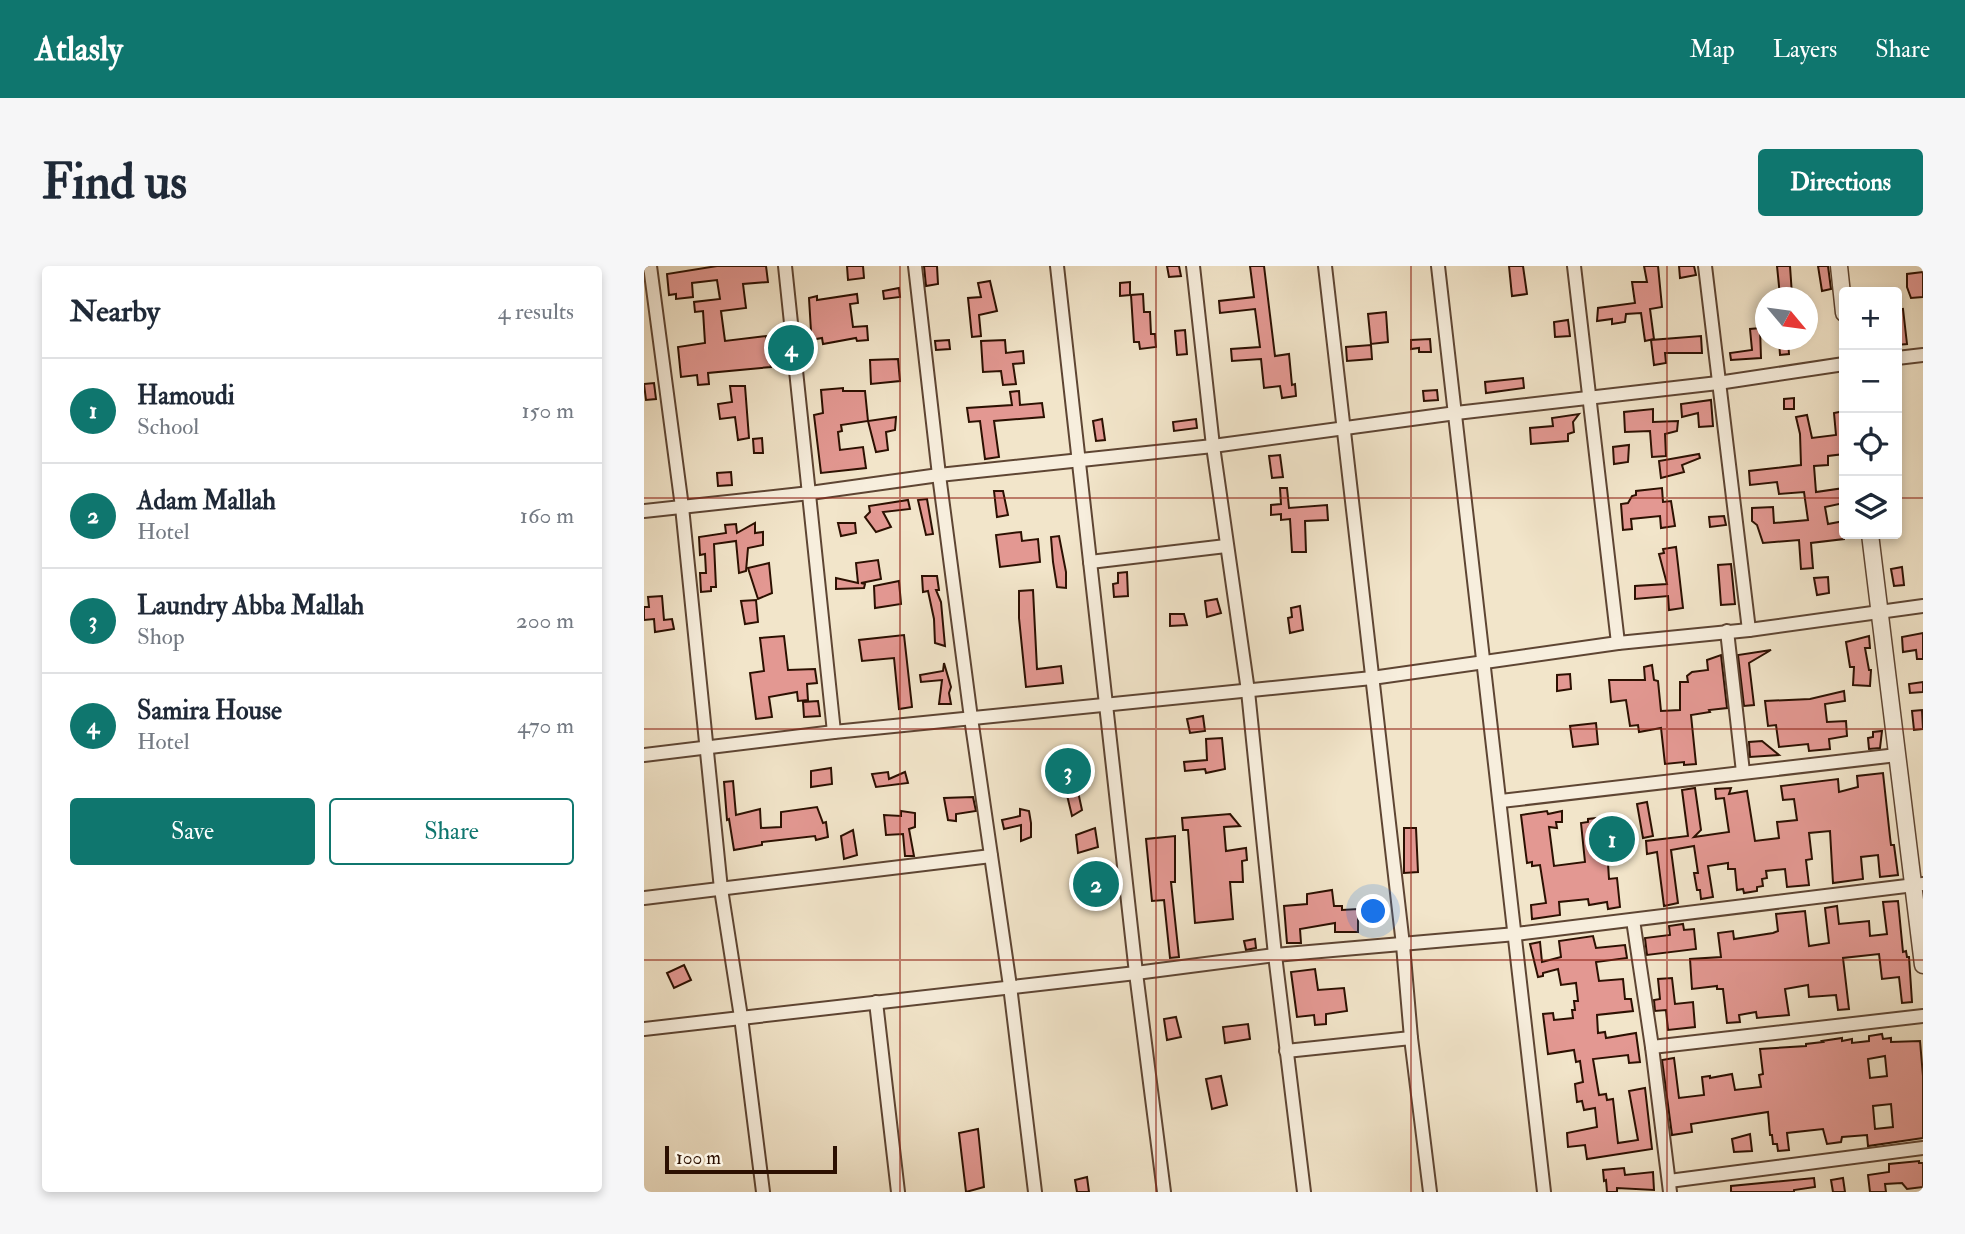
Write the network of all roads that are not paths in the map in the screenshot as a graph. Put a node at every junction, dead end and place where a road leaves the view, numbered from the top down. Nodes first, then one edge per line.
1 (650, 266) edge
2 (785, 266) edge
3 (915, 266) edge
4 (1057, 266) edge
5 (1193, 266) edge
6 (1325, 266) edge
7 (1438, 266) edge
8 (1574, 266) edge
9 (1705, 266) edge
10 (1839, 266) edge
11 (1841, 287) edge
12 (1923, 355) edge
13 (1902, 357) edge
14 (1839, 365) edge
15 (1717, 383) junction
16 (1590, 399) junction
17 (1456, 413) junction
18 (1344, 428) junction
19 (1213, 446) junction
20 (1080, 459) junction
21 (939, 475) junction
22 (810, 493) junction
23 (682, 507) junction
24 (644, 511) edge
25 (1871, 539) edge
26 (1226, 546) junction
27 (1090, 562) junction
28 (1923, 606) edge
29 (1879, 611) junction
30 (1749, 630) junction
31 (1727, 631) junction
32 (1618, 643) junction
33 (1485, 661) junction
34 (1372, 678) junction
35 (1248, 691) junction
36 (1107, 705) junction
37 (971, 718) junction
38 (834, 732) junction
39 (707, 747) junction
40 (644, 755) edge
41 (1897, 755) junction
42 (1743, 772) junction
43 (1501, 801) junction
44 (991, 856) junction
45 (1918, 885) edge
46 (721, 889) junction
47 (644, 898) edge
48 (1633, 920) junction
49 (1516, 934) junction
50 (1404, 945) junction
51 (1275, 955) junction
52 (1923, 965) edge
53 (1136, 973) junction
54 (1010, 986) junction
55 (876, 1002) junction
56 (1923, 1016) edge
57 (741, 1017) junction
58 (644, 1029) edge
59 (1411, 1038) junction
60 (1652, 1047) junction
61 (1286, 1051) junction
62 (1923, 1148) edge
63 (1670, 1187) edge
64 (763, 1192) edge
65 (898, 1192) edge
66 (1035, 1192) edge
67 (1164, 1192) edge
68 (1304, 1192) edge
69 (1430, 1192) edge
70 (1544, 1192) edge

1 - 23 street
2 - 22 street
3 - 21 street
4 - 20 street
5 - 19 street
6 - 18 street
7 - 17 street
8 - 16 street
9 - 15 street
10 - 11 street
12 - 13 street
14 - 15 street
15 - 16 street
15 - 30 street
16 - 17 street
16 - 32 street
17 - 18 street
17 - 33 street
18 - 19 street
18 - 34 street
19 - 20 street
19 - 26 street
20 - 21 street
20 - 27 street
21 - 22 street
21 - 37 street
22 - 23 street
22 - 38 street
23 - 24 street
23 - 39 street
25 - 29 street
26 - 27 street
26 - 35 street
27 - 36 street
28 - 29 street
29 - 30 street
29 - 41 street
30 - 31 street
31 - 32 street
31 - 42 street
32 - 33 street
33 - 34 street
33 - 43 street
34 - 35 street
34 - 50 street
35 - 36 street
35 - 51 street
36 - 37 street
36 - 53 street
37 - 38 street
37 - 44 street
38 - 39 street
39 - 40 street
39 - 46 street
41 - 42 street
41 - 45 street
42 - 43 street
43 - 49 street
44 - 46 street
44 - 54 street
45 - 48 street
45 - 52 street
46 - 47 street
46 - 57 street
48 - 49 street
48 - 60 street
49 - 50 street
49 - 70 street
50 - 51 street
50 - 59 street
51 - 53 street
51 - 61 street
53 - 54 street
53 - 67 street
54 - 55 street
54 - 66 street
55 - 57 street
55 - 65 street
56 - 60 street
57 - 58 street
57 - 64 street
59 - 61 street
59 - 69 street
60 - 63 street
61 - 68 street
62 - 63 street

